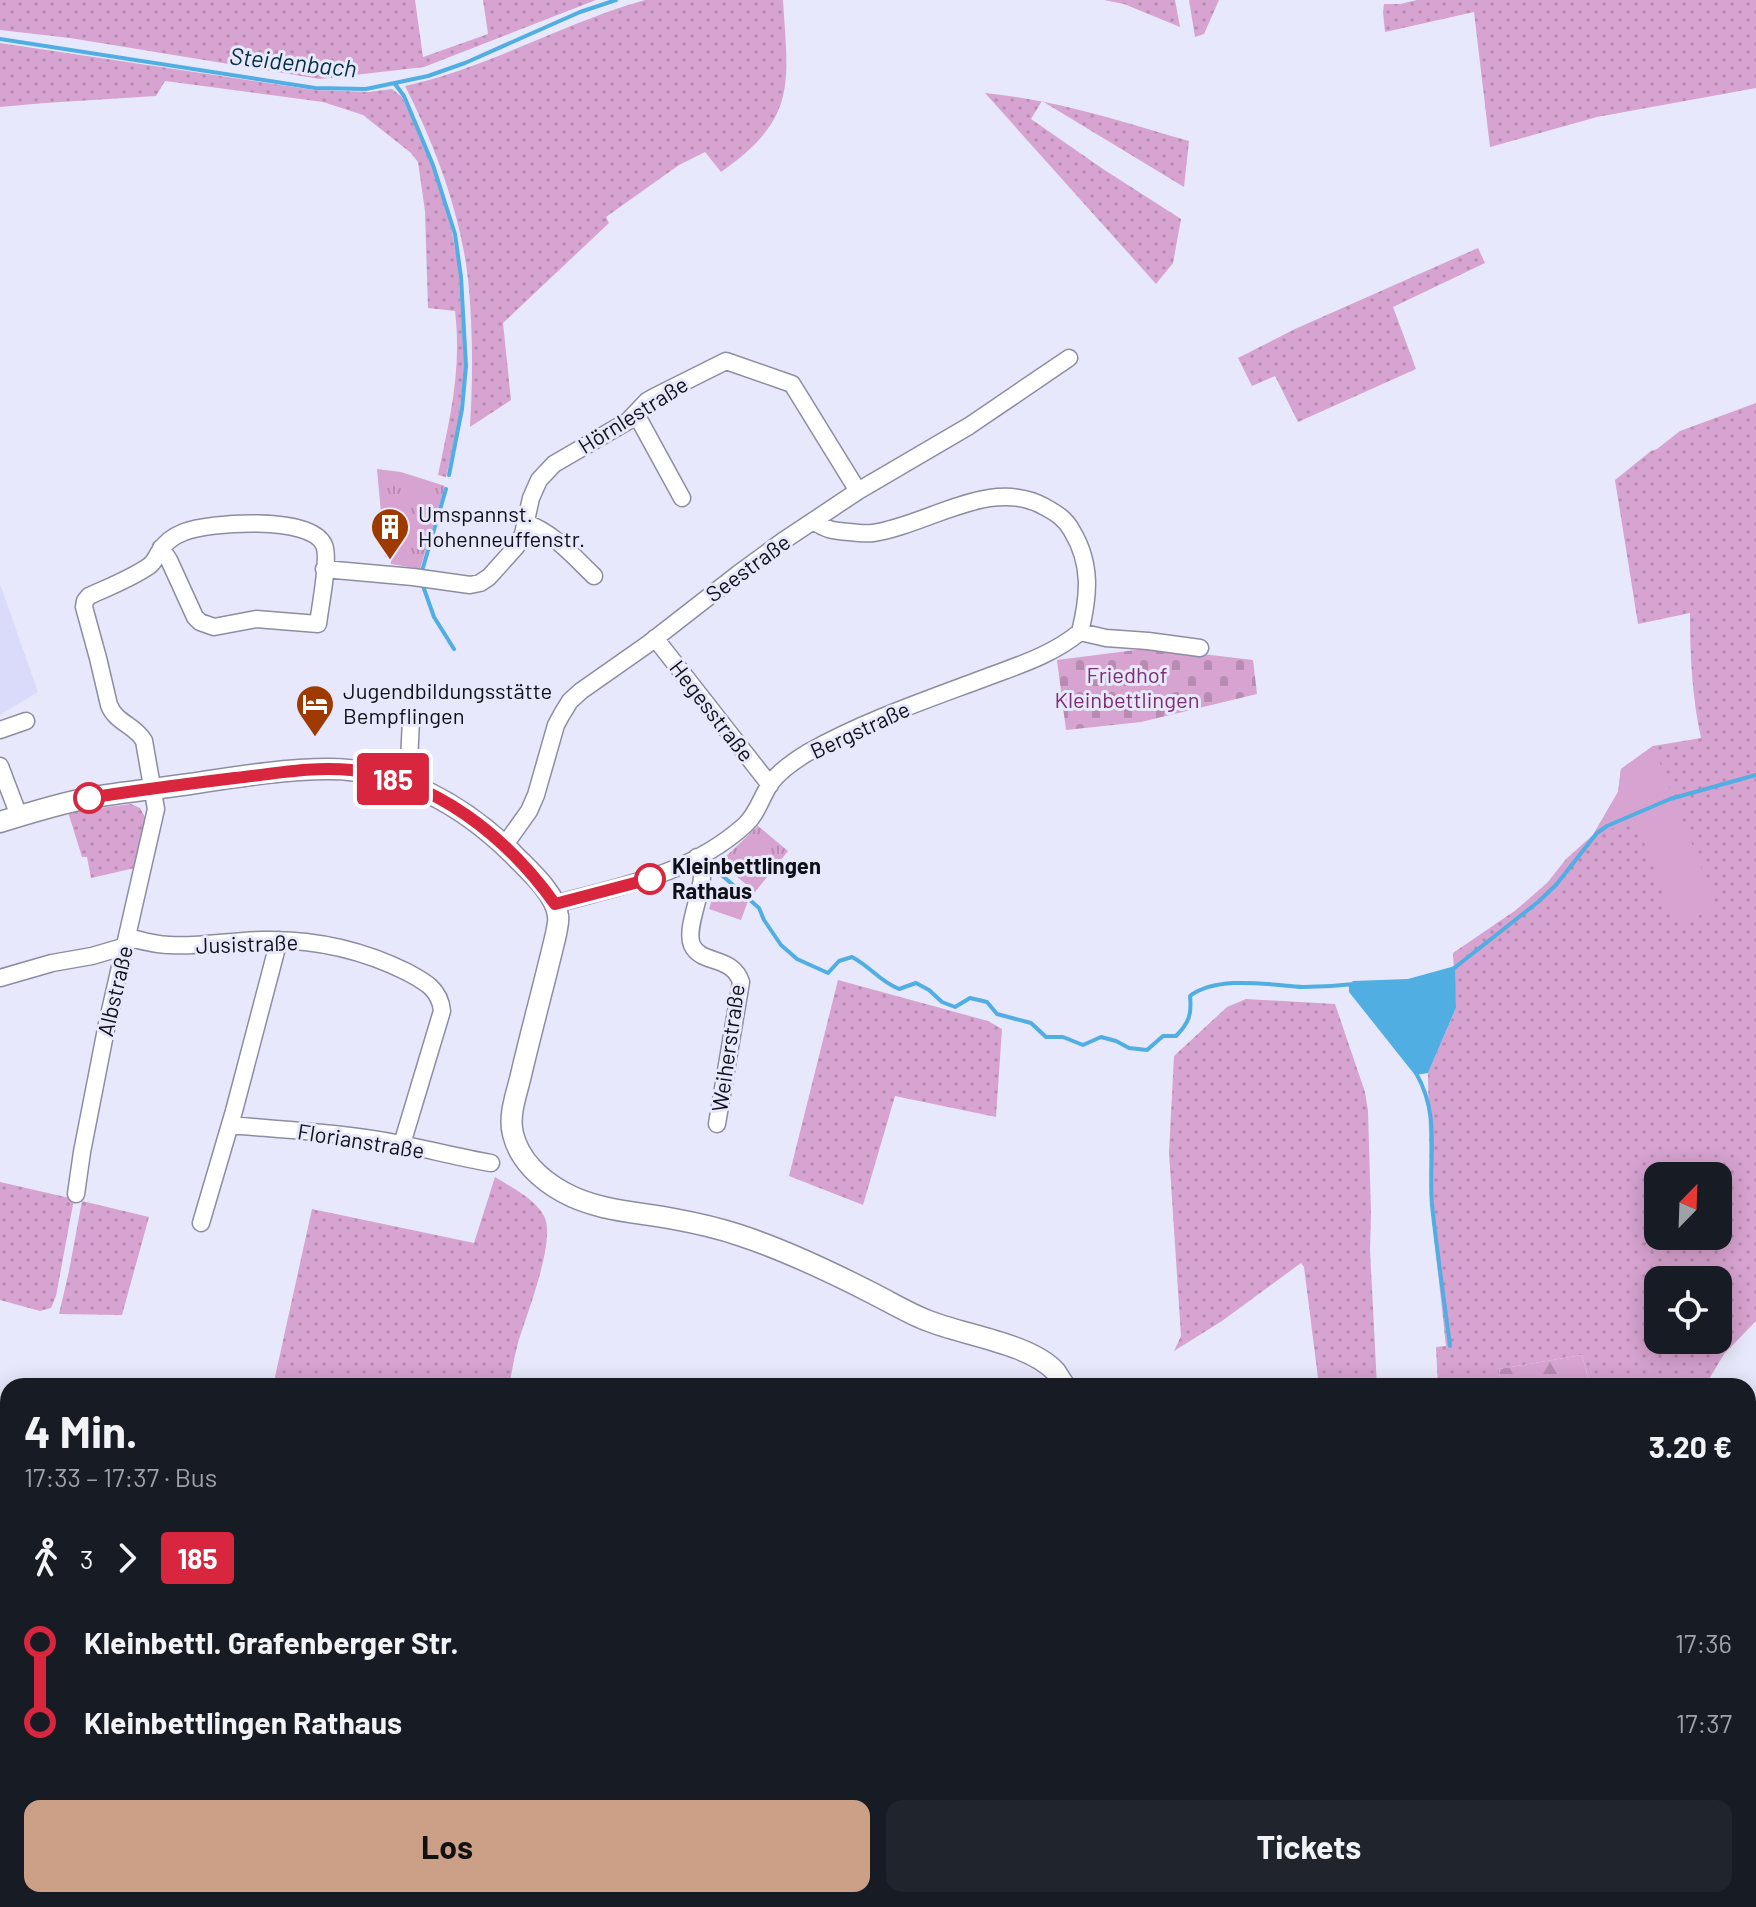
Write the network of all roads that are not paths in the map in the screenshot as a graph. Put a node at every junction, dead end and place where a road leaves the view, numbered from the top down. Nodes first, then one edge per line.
1 (1069, 358) dead end
2 (636, 414) junction
3 (858, 491) junction
4 (682, 498) dead end
5 (837, 504) junction
6 (814, 521) junction
7 (526, 523) junction
8 (852, 532) junction
9 (161, 548) junction
10 (324, 569) junction
11 (594, 576) dead end
12 (1080, 632) junction
13 (655, 638) junction
14 (1200, 648) dead end
15 (411, 719) dead end
16 (26, 721) dead end
17 (0, 730) edge
18 (0, 766) edge
19 (408, 784) junction
20 (770, 785) junction
21 (153, 788) junction
22 (10, 819) edge
23 (504, 846) junction
24 (697, 857) junction
25 (555, 904) junction
26 (279, 940) junction
27 (127, 942) junction
28 (0, 978) edge
29 (717, 1124) dead end
30 (230, 1125) junction
31 (402, 1144) junction
32 (491, 1163) dead end
33 (76, 1194) dead end
34 (201, 1223) dead end
35 (1060, 1378) edge

1 - 3 street, Seestraße
2 - 3 street, Hörnlestraße
2 - 4 street
2 - 7 street, Hörnlestraße
3 - 5 street, Seestraße
5 - 6 street, Seestraße
5 - 8 street
6 - 8 street
6 - 13 street, Seestraße
7 - 10 street, Hörnlestraße
7 - 11 street
8 - 12 street
9 - 10 street, Albstraße
9 - 10 street
9 - 21 street, Albstraße
12 - 14 street
12 - 20 street, Bergstraße
13 - 20 street, Hegesstraße
13 - 23 street, Seestraße
15 - 19 street
16 - 17 street
18 - 22 street
19 - 21 street
19 - 23 street
20 - 24 street, Bergstraße
21 - 22 street
21 - 27 street, Albstraße
23 - 25 street
24 - 25 street, Bergstraße
24 - 29 street, Weiherstraße
25 - 35 street
26 - 27 street, Jusistraße
26 - 30 street
26 - 31 street, Jusistraße
27 - 28 street
27 - 33 street, Albstraße
30 - 31 street, Florianstraße
30 - 34 street
31 - 32 street, Florianstraße

